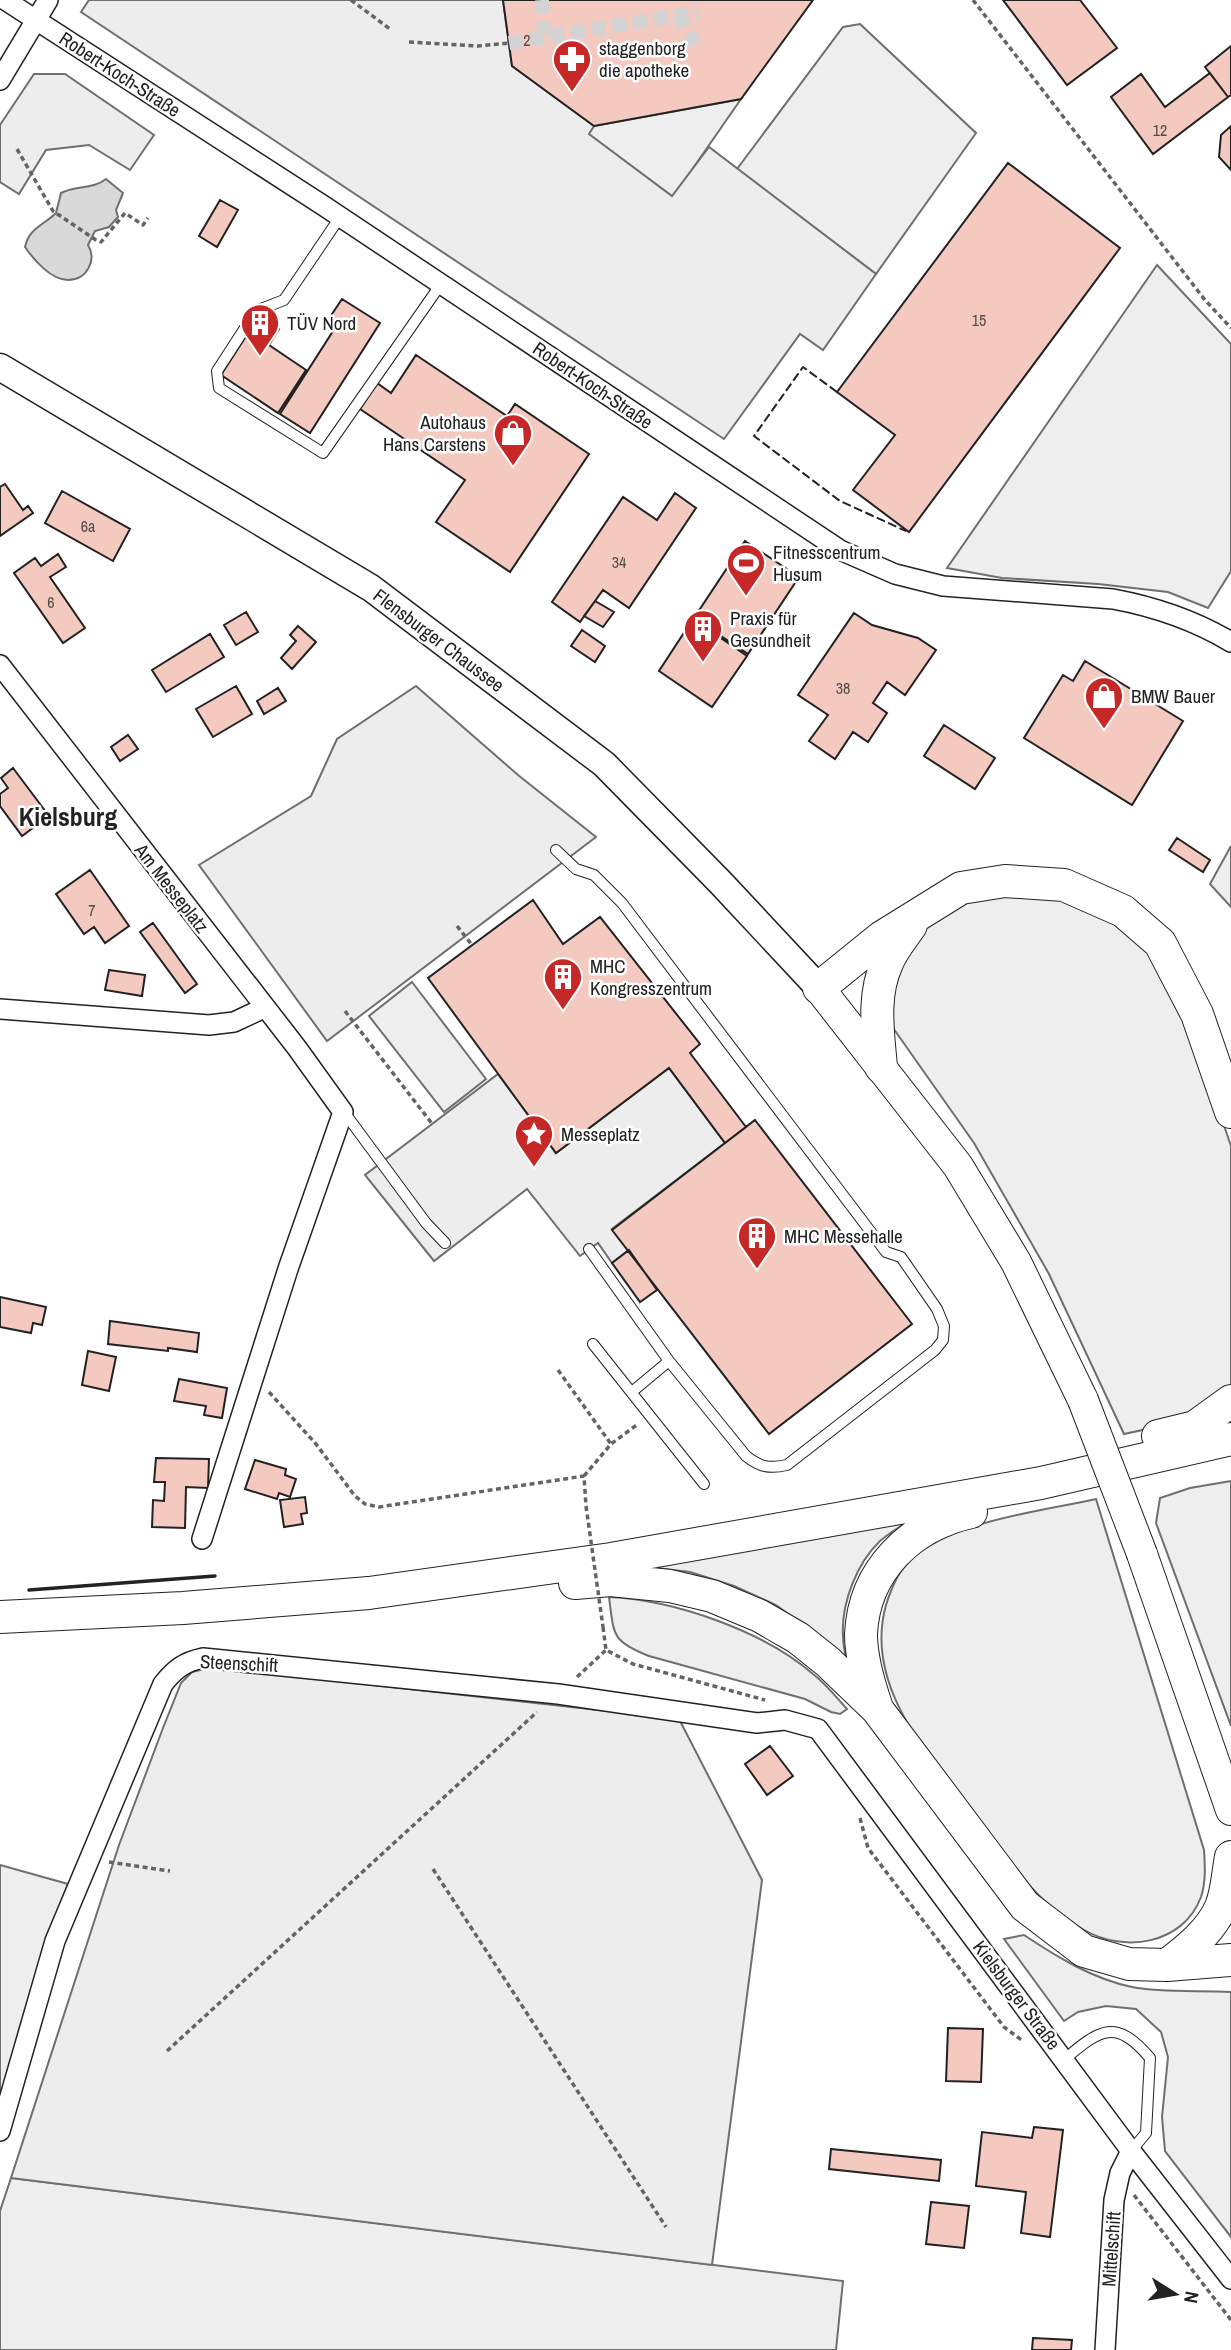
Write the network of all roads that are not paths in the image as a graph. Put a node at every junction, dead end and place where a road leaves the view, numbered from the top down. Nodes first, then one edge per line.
1 (5, 0) edge
2 (48, 0) edge
3 (35, 19) junction
4 (0, 80) edge
5 (340, 217) junction
6 (441, 284) junction
7 (0, 367) edge
8 (1231, 642) edge
9 (0, 665) edge
10 (556, 850) dead end
11 (917, 915) junction
12 (819, 988) junction
13 (264, 1008) junction
14 (0, 1009) edge
15 (881, 1068) junction
16 (343, 1112) junction
17 (1231, 1112) edge
18 (445, 1242) dead end
19 (589, 1249) dead end
20 (593, 1344) dead end
21 (669, 1361) junction
22 (633, 1391) junction
23 (1231, 1401) edge
24 (1231, 1439) edge
25 (1079, 1475) junction
26 (1041, 1483) junction
27 (704, 1484) dead end
28 (202, 1539) dead end
29 (369, 1593) junction
30 (0, 1617) edge
31 (877, 1709) junction
32 (797, 1721) joint
33 (1231, 1810) edge
34 (1231, 1857) edge
35 (1231, 1960) edge
36 (1167, 1965) junction
37 (1065, 2059) junction
38 (0, 2131) edge
39 (1131, 2151) junction
40 (1231, 2279) edge
41 (1105, 2350) edge

1 - 3 street, Robert-Koch-Straße
2 - 3 street
3 - 4 street
3 - 5 street, Robert-Koch-Straße
5 - 6 street, Robert-Koch-Straße
5 - 6 lane
6 - 8 street, Robert-Koch-Straße
7 - 12 main road, Flensburger Chaussee
9 - 13 street, Am Messeplatz
10 - 21 lane
11 - 12 highway
11 - 15 highway
11 - 17 highway
12 - 15 main road
13 - 14 street
13 - 16 street, Am Messeplatz
15 - 33 main road, bridge
16 - 18 lane
16 - 28 street
19 - 21 lane
20 - 22 lane
21 - 22 lane
22 - 27 lane
23 - 26 highway
24 - 25 highway
25 - 26 highway
25 - 31 highway
26 - 29 highway
29 - 30 highway
29 - 31 highway
31 - 36 highway
32 - 37 street, Kielsburger Straße
32 - 38 street, Steenschift
34 - 36 highway
35 - 36 highway
37 - 39 street, Kielsburger Straße
37 - 39 lane
39 - 40 street, Kielsburger Straße
39 - 41 street, Mittelschift

